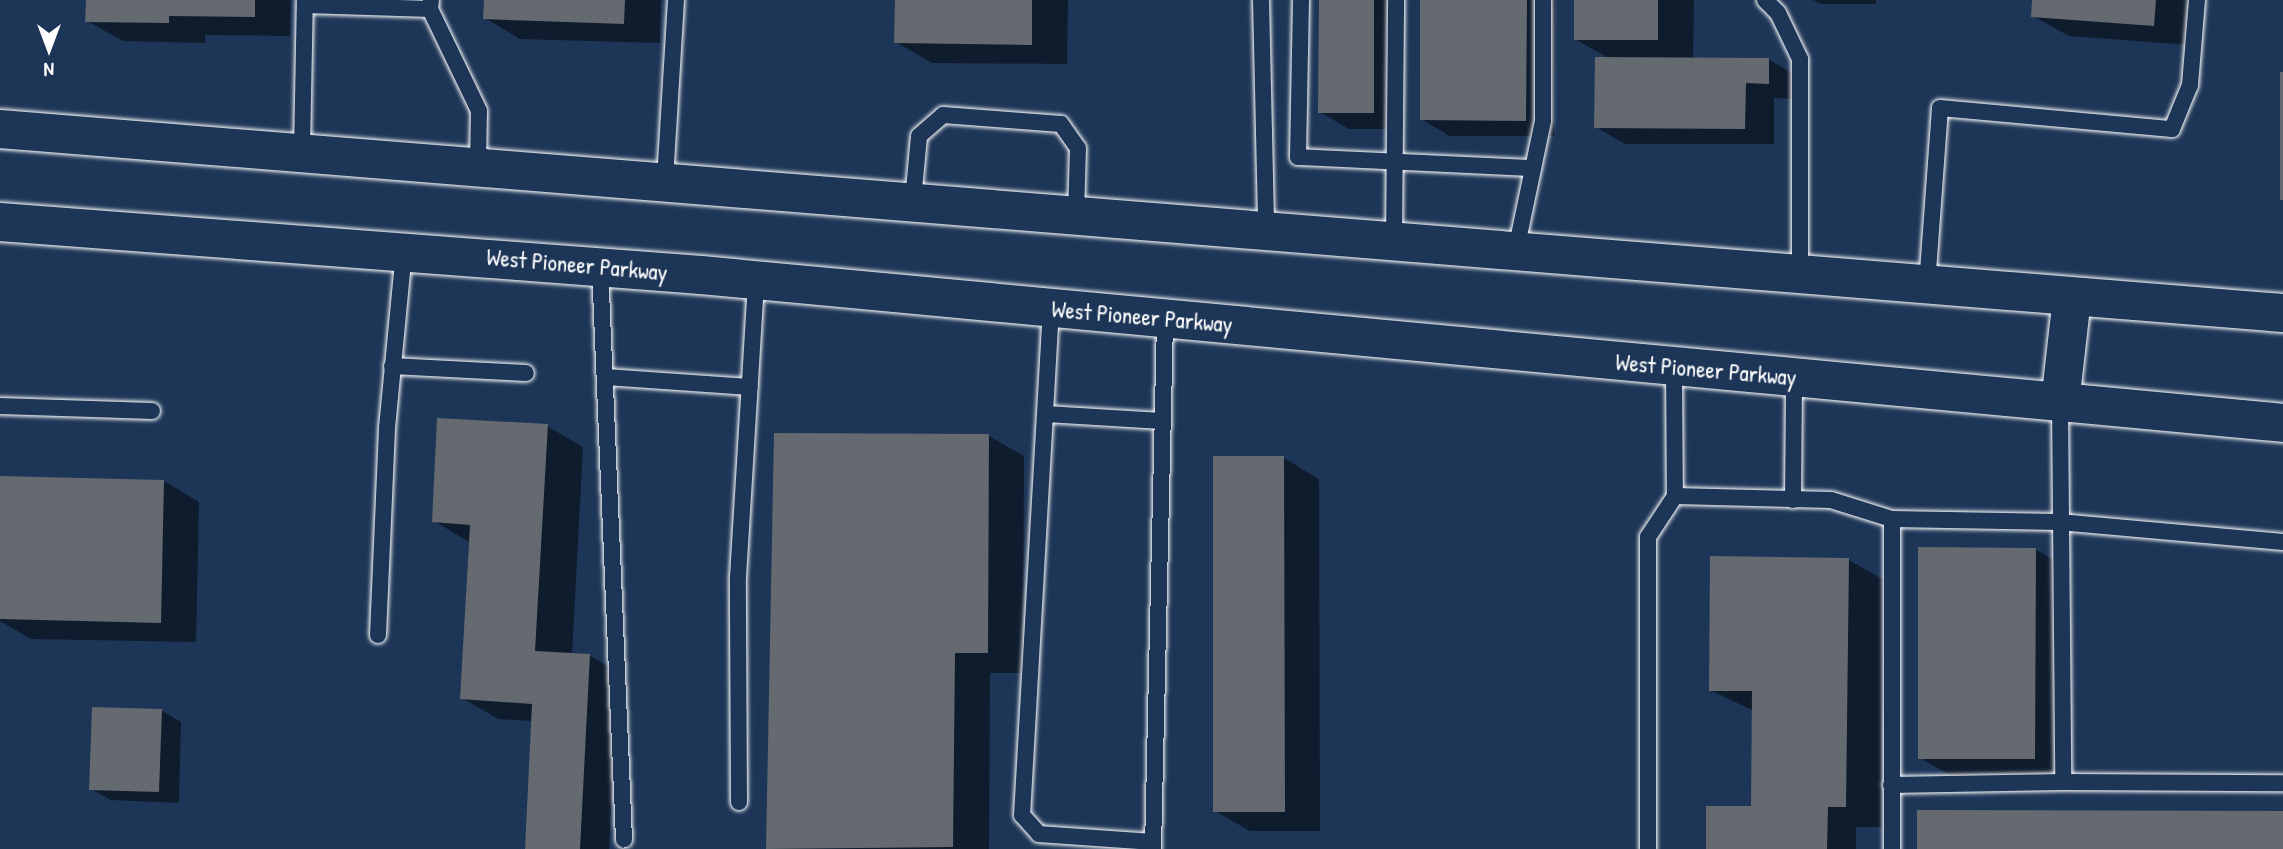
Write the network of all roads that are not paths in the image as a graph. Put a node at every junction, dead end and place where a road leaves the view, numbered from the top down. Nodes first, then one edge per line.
1 (676, 0) edge
2 (1261, 0) edge
3 (1301, 0) edge
4 (1396, 0) edge
5 (1543, 0) edge
6 (1765, 0) edge
7 (2197, 0) edge
8 (305, 2) edge
9 (430, 4) edge
10 (0, 129) edge
11 (302, 150) junction
12 (1397, 162) junction
13 (478, 164) junction
14 (1533, 168) junction
15 (665, 180) junction
16 (913, 200) junction
17 (1076, 214) junction
18 (0, 222) edge
19 (1266, 229) junction
20 (1394, 240) junction
21 (1516, 250) junction
22 (404, 251) junction
23 (600, 267) junction
24 (1800, 273) junction
25 (757, 280) junction
26 (1927, 285) junction
27 (2072, 298) junction
28 (1051, 308) junction
29 (2283, 313) edge
30 (1164, 319) junction
31 (392, 366) junction
32 (1674, 368) junction
33 (526, 373) dead end
34 (606, 377) junction
35 (1794, 378) junction
36 (750, 387) junction
37 (2060, 403) junction
38 (0, 406) edge
39 (152, 411) dead end
40 (1046, 414) junction
41 (1162, 421) junction
42 (2283, 423) edge
43 (1675, 496) junction
44 (1793, 499) junction
45 (1892, 519) junction
46 (2059, 522) junction
47 (2283, 542) edge
48 (378, 635) dead end
49 (2063, 782) junction
50 (2283, 783) edge
51 (1891, 785) junction
52 (739, 802) dead end
53 (624, 839) dead end
54 (1153, 846) edge
55 (1648, 849) edge
56 (1892, 849) edge

1 - 15 lane
2 - 19 lane
3 - 12 lane
4 - 12 lane
5 - 14 lane
6 - 24 lane
7 - 26 lane
8 - 9 lane
8 - 11 lane
9 - 13 lane
10 - 11 main road
11 - 13 main road
12 - 14 lane
12 - 20 lane
13 - 15 main road
14 - 21 lane
15 - 16 main road
16 - 17 main road
16 - 17 lane
17 - 19 main road
18 - 22 main road, West Pioneer Parkway
19 - 20 main road
20 - 21 main road
21 - 24 main road
22 - 23 main road, West Pioneer Parkway
22 - 31 lane
23 - 25 main road, West Pioneer Parkway
23 - 34 lane
24 - 26 main road
25 - 28 main road, West Pioneer Parkway
25 - 36 lane
26 - 27 main road
27 - 29 main road
27 - 37 main road
28 - 30 main road, West Pioneer Parkway
28 - 40 lane
30 - 32 main road, West Pioneer Parkway
30 - 41 lane
31 - 33 lane
31 - 48 lane
32 - 35 main road, West Pioneer Parkway
32 - 43 lane
34 - 36 lane
34 - 53 lane
35 - 37 main road, West Pioneer Parkway
35 - 44 lane
36 - 52 lane
37 - 42 main road, West Pioneer Parkway
37 - 46 lane
38 - 39 lane
40 - 41 lane
40 - 54 lane
41 - 54 lane
43 - 44 lane
43 - 55 lane
44 - 45 lane
45 - 46 lane
45 - 51 lane
46 - 47 lane
46 - 49 lane
49 - 50 lane
49 - 51 lane
51 - 56 lane

